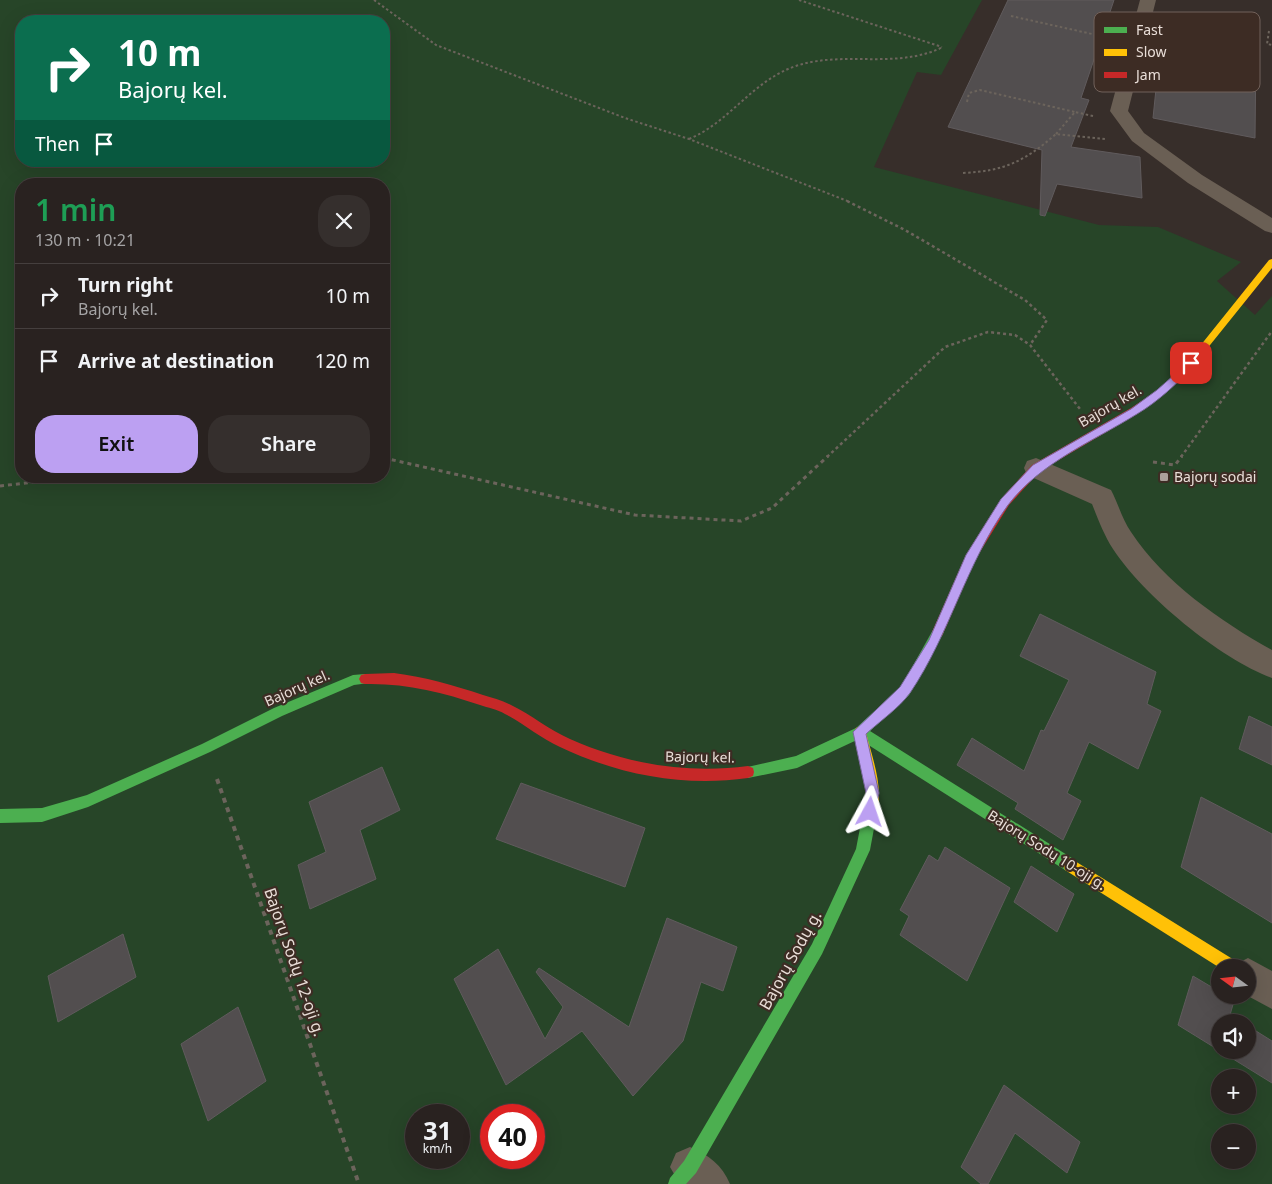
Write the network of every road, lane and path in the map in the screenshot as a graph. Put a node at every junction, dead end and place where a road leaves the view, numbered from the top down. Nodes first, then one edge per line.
1 (374, 0) edge
2 (799, 0) edge
3 (1011, 16) dead end
4 (1269, 31) dead end
5 (1094, 34) edge
6 (1272, 44) edge
7 (1124, 92) edge
8 (967, 102) dead end
9 (1075, 112) dead end
10 (1136, 134) junction
11 (690, 139) junction
12 (963, 173) dead end
13 (1272, 227) edge
14 (1272, 262) edge
15 (1272, 331) edge
16 (1030, 345) junction
17 (1098, 431) junction
18 (390, 459) edge
19 (1153, 462) dead end
20 (1036, 468) junction
21 (26, 483) edge
22 (0, 486) edge
23 (1272, 665) edge
24 (860, 732) junction
25 (206, 748) junction
26 (0, 816) edge
27 (1220, 959) edge
28 (1256, 981) edge
29 (1272, 992) edge
30 (692, 1178) edge
31 (359, 1184) edge

1 - 11 path
2 - 11 path
3 - 5 path
4 - 6 path
7 - 10 street
8 - 9 path
10 - 12 path
10 - 13 street
11 - 16 path
14 - 17 street, Bajorų kel.
15 - 19 path
16 - 17 path
16 - 18 path
17 - 20 street, Bajorų kel.
20 - 23 street
20 - 24 street, Bajorų kel.
21 - 22 path
24 - 25 street, Bajorų kel.
24 - 27 street, Bajorų Sodų 10-oji g.
24 - 30 street, Bajorų Sodų g.
25 - 26 street, Bajorų kel.
25 - 31 path, Bajorų Sodų 12-oji g.
28 - 29 street

